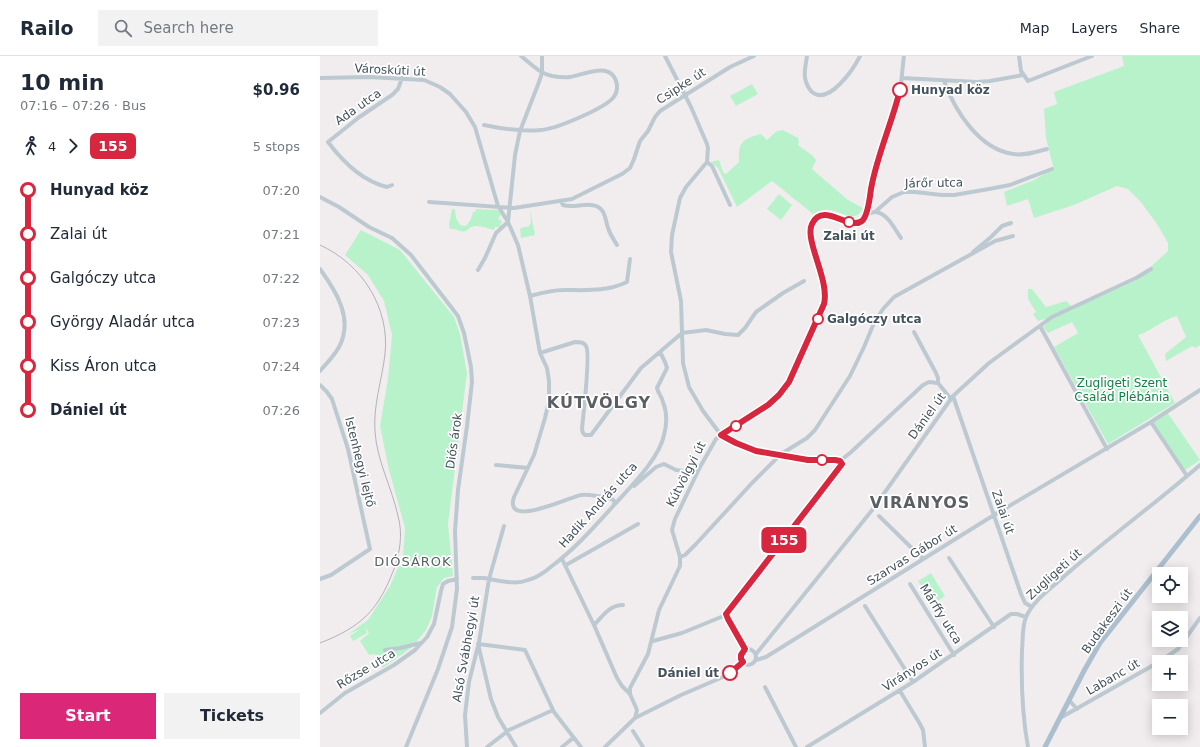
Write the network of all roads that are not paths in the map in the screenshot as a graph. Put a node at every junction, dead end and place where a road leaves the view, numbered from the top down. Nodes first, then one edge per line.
1 (521, 56) edge
2 (542, 56) edge
3 (665, 56) edge
4 (754, 56) edge
5 (807, 56) edge
6 (860, 56) edge
7 (904, 56) edge
8 (1018, 56) edge
9 (1092, 56) edge
10 (542, 72) junction
11 (1023, 75) junction
12 (320, 78) edge
13 (402, 78) junction
14 (902, 78) junction
15 (944, 81) junction
16 (685, 95) junction
17 (484, 125) dead end
18 (520, 131) junction
19 (1047, 149) dead end
20 (707, 162) junction
21 (1052, 169) dead end
22 (392, 185) dead end
23 (320, 197) edge
24 (561, 201) junction
25 (429, 202) dead end
26 (730, 204) dead end
27 (498, 206) junction
28 (510, 208) junction
29 (875, 212) junction
30 (866, 214) junction
31 (508, 222) junction
32 (1011, 223) dead end
33 (1013, 236) dead end
34 (900, 238) dead end
35 (617, 245) dead end
36 (968, 256) junction
37 (630, 259) dead end
38 (320, 269) edge
39 (1151, 269) dead end
40 (478, 270) dead end
41 (804, 281) dead end
42 (530, 296) junction
43 (1040, 326) junction
44 (914, 332) dead end
45 (682, 333) junction
46 (660, 352) junction
47 (540, 353) junction
48 (320, 371) edge
49 (938, 383) junction
50 (320, 385) edge
51 (1200, 390) edge
52 (952, 397) junction
53 (1151, 422) junction
54 (721, 435) junction
55 (1107, 449) junction
56 (781, 454) junction
57 (840, 461) junction
58 (496, 465) dead end
59 (1200, 465) edge
60 (700, 467) junction
61 (528, 468) junction
62 (1187, 476) junction
63 (632, 486) junction
64 (614, 504) junction
65 (994, 515) junction
66 (879, 516) dead end
67 (1200, 516) edge
68 (638, 524) dead end
69 (504, 526) dead end
70 (680, 557) junction
71 (949, 558) dead end
72 (562, 559) junction
73 (923, 559) junction
74 (566, 565) junction
75 (473, 578) dead end
76 (320, 579) edge
77 (457, 579) junction
78 (491, 579) junction
79 (910, 584) dead end
80 (623, 605) dead end
81 (865, 606) dead end
82 (1032, 607) junction
83 (726, 615) junction
84 (1026, 617) junction
85 (1200, 618) edge
86 (594, 625) junction
87 (994, 628) junction
88 (652, 640) junction
89 (422, 643) junction
90 (478, 644) junction
91 (745, 649) junction
92 (384, 650) dead end
93 (756, 654) junction
94 (954, 655) junction
95 (1169, 655) edge
96 (756, 660) junction
97 (743, 662) junction
98 (1152, 666) edge
99 (914, 682) junction
100 (765, 687) dead end
101 (900, 691) junction
102 (630, 694) junction
103 (1069, 700) junction
104 (1077, 709) junction
105 (553, 710) junction
106 (320, 713) edge
107 (635, 718) junction
108 (1060, 718) junction
109 (633, 731) dead end
110 (506, 732) junction
111 (573, 738) junction
112 (406, 747) edge
113 (466, 747) edge
114 (487, 747) edge
115 (516, 747) edge
116 (562, 747) edge
117 (581, 747) edge
118 (605, 747) edge
119 (643, 747) edge
120 (796, 747) edge
121 (807, 747) edge
122 (925, 747) edge
123 (1028, 747) edge
124 (1045, 747) edge

1 - 10 street
2 - 10 street
3 - 16 street
4 - 16 street, Csipke út
5 - 6 street
7 - 14 street
8 - 11 street
9 - 11 street
10 - 18 street
10 - 18 street
11 - 15 street
12 - 13 street, Városkúti út
13 - 22 street, Ada utca
13 - 27 street, Városkúti út
14 - 15 street
14 - 30 street
15 - 19 street
16 - 20 street
16 - 24 street, Csipke út
17 - 18 street
18 - 28 street
20 - 26 street
20 - 45 street
21 - 29 street, Járőr utca
23 - 77 street, Diós árok
24 - 28 street, Csipke út
24 - 35 street, Csipke út
25 - 27 street, Csipke út
27 - 28 street, Csipke út
27 - 31 street, Városkúti út
28 - 31 street
29 - 30 street, Járőr utca
29 - 34 street
30 - 54 street, Kútvölgyi út
31 - 40 street
31 - 42 street
32 - 36 street
33 - 36 street
36 - 56 street
37 - 42 street
38 - 48 street
39 - 43 street, Dániel út
41 - 45 street
42 - 47 street
43 - 52 street, Dániel út
43 - 55 street
44 - 49 street, Zalai út
45 - 46 street
45 - 54 street
46 - 47 street
46 - 63 street, Hadik András utca
47 - 61 street
49 - 52 street, Zalai út
49 - 57 street
50 - 76 street, Istenhegyi lejtő
51 - 53 street, Szarvas Gábor út
52 - 65 street, Zalai út
52 - 93 street, Dániel út
53 - 55 street, Szarvas Gábor út
53 - 62 street
54 - 56 street
54 - 60 street, Kútvölgyi út
55 - 65 street, Szarvas Gábor út
56 - 57 street
56 - 70 street
57 - 83 street
58 - 61 street
59 - 62 street, Zugligeti út
60 - 63 street
60 - 70 street, Kútvölgyi út
61 - 64 street
62 - 82 street, Zugligeti út
63 - 64 street, Hadik András utca
64 - 72 street, Hadik András utca
65 - 73 street, Szarvas Gábor út
65 - 82 street, Zalai út
66 - 73 street
67 - 103 main road, Budakeszi út
68 - 74 street
69 - 78 street, Alsó Svábhegyi út
70 - 88 street
71 - 87 street
72 - 74 street
72 - 78 street, Hadik András utca
73 - 96 street, Szarvas Gábor út
74 - 86 street
75 - 78 street, Hadik András utca
77 - 89 street, Rőzse utca
77 - 112 street, Diós árok
78 - 90 street, Alsó Svábhegyi út
79 - 94 street, Márffy utca
80 - 86 street
81 - 99 street
82 - 84 street, Zugligeti út
83 - 88 street
83 - 91 street
84 - 87 street, Virányos út
84 - 123 street, Zugligeti út
85 - 95 street, Labanc út
86 - 102 street
87 - 94 street, Virányos út
88 - 102 street
89 - 92 street, Rőzse utca
89 - 106 street, Rőzse utca
90 - 105 street
90 - 110 street
90 - 113 street, Alsó Svábhegyi út
91 - 93 street
91 - 97 street
93 - 96 street
94 - 99 street, Virányos út
96 - 97 street
97 - 107 street
98 - 104 street, Labanc út
99 - 101 street, Virányos út
100 - 120 street
101 - 121 street, Virányos út
101 - 122 street
102 - 107 street
103 - 104 street, Labanc út
103 - 108 main road, Budakeszi út
104 - 108 street, Labanc út
105 - 110 street
105 - 111 street
107 - 118 street
108 - 124 main road, Budakeszi út
109 - 119 street
110 - 114 street
110 - 115 street
111 - 116 street
111 - 117 street

